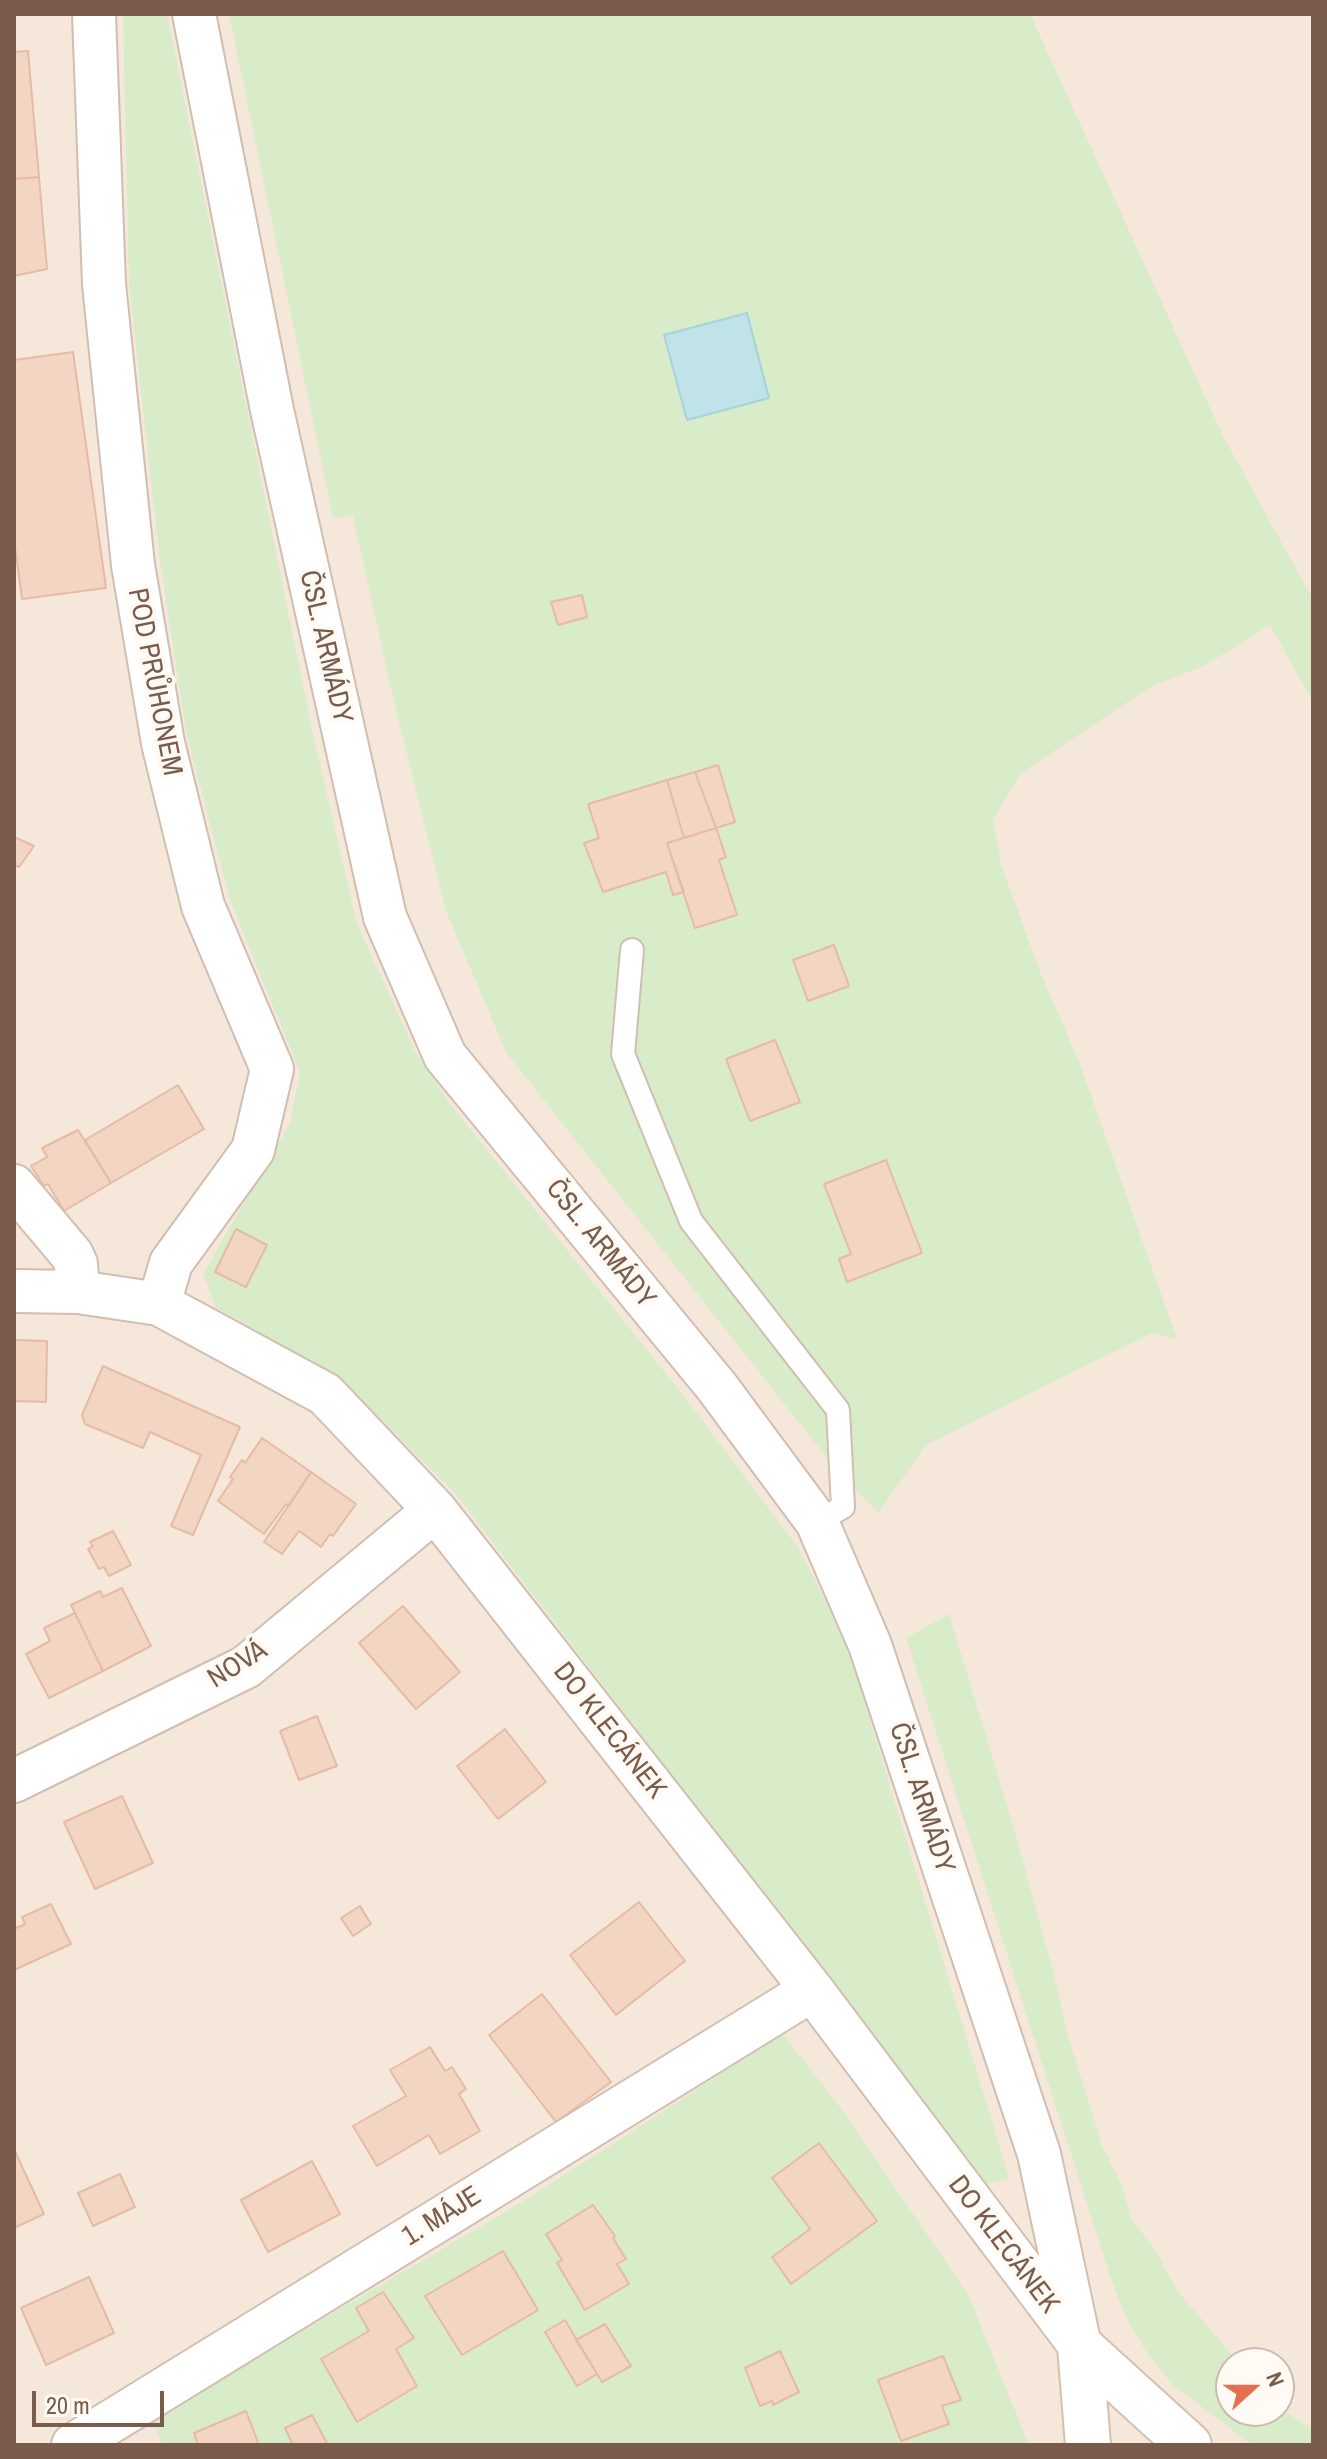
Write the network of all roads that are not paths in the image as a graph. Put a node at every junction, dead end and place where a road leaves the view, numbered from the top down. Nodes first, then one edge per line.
1 (94, 14) edge
2 (194, 14) edge
3 (632, 950) dead end
4 (14, 1186) edge
5 (14, 1291) edge
6 (78, 1292) junction
7 (159, 1304) junction
8 (435, 1510) junction
9 (817, 1522) junction
10 (14, 1781) edge
11 (812, 1990) junction
12 (1080, 2346) junction
13 (118, 2432) edge
14 (73, 2445) edge
15 (1088, 2445) edge
16 (1189, 2445) edge

1 - 7 street, POD PRŮHONEM
2 - 9 street, ČSL. ARMÁDY
3 - 9 lane
4 - 6 street
5 - 6 street, DO KLECÁNEK
6 - 7 street, DO KLECÁNEK
7 - 8 street, DO KLECÁNEK
8 - 10 street, NOVÁ
8 - 11 street, DO KLECÁNEK
9 - 12 street, ČSL. ARMÁDY
11 - 12 street, DO KLECÁNEK
11 - 13 street, 1. MÁJE
12 - 15 street, ČSL. ARMÁDY
12 - 16 street
13 - 14 street, 1. MÁJE

